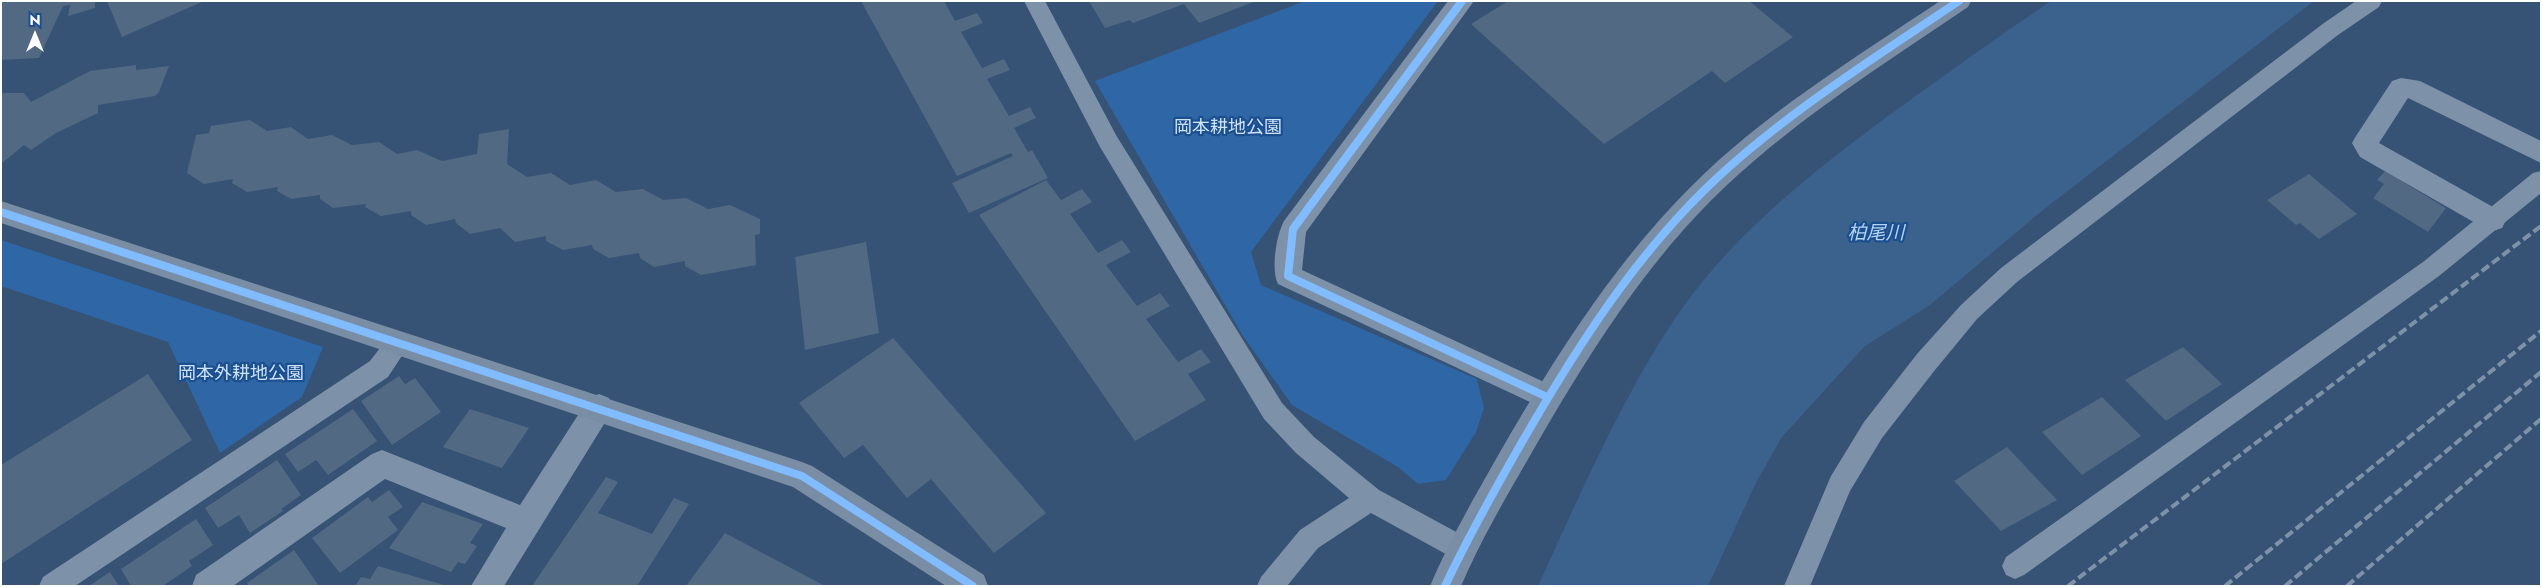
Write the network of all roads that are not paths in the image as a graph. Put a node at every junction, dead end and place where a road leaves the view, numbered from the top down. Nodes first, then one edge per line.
1 (1034, 1) edge
2 (1462, 1) edge
3 (1959, 1) edge
4 (2372, 1) edge
5 (2541, 153) edge
6 (2541, 180) edge
7 (1, 212) edge
8 (2493, 220) junction
9 (399, 342) junction
10 (1547, 397) junction
11 (599, 407) junction
12 (1370, 499) junction
13 (527, 522) junction
14 (1462, 549) junction
15 (2015, 566) dead end
16 (52, 586) edge
17 (208, 586) edge
18 (486, 586) edge
19 (973, 586) edge
20 (1270, 586) edge
21 (1445, 586) edge
22 (1797, 586) edge

1 - 12 lane
2 - 10 street
3 - 10 street
4 - 22 lane
5 - 8 street
6 - 8 lane
7 - 9 street
8 - 15 lane
9 - 11 street
9 - 16 lane
10 - 14 street
11 - 13 street
11 - 19 street
12 - 14 lane
12 - 20 lane
13 - 17 street
13 - 18 street
14 - 21 street

